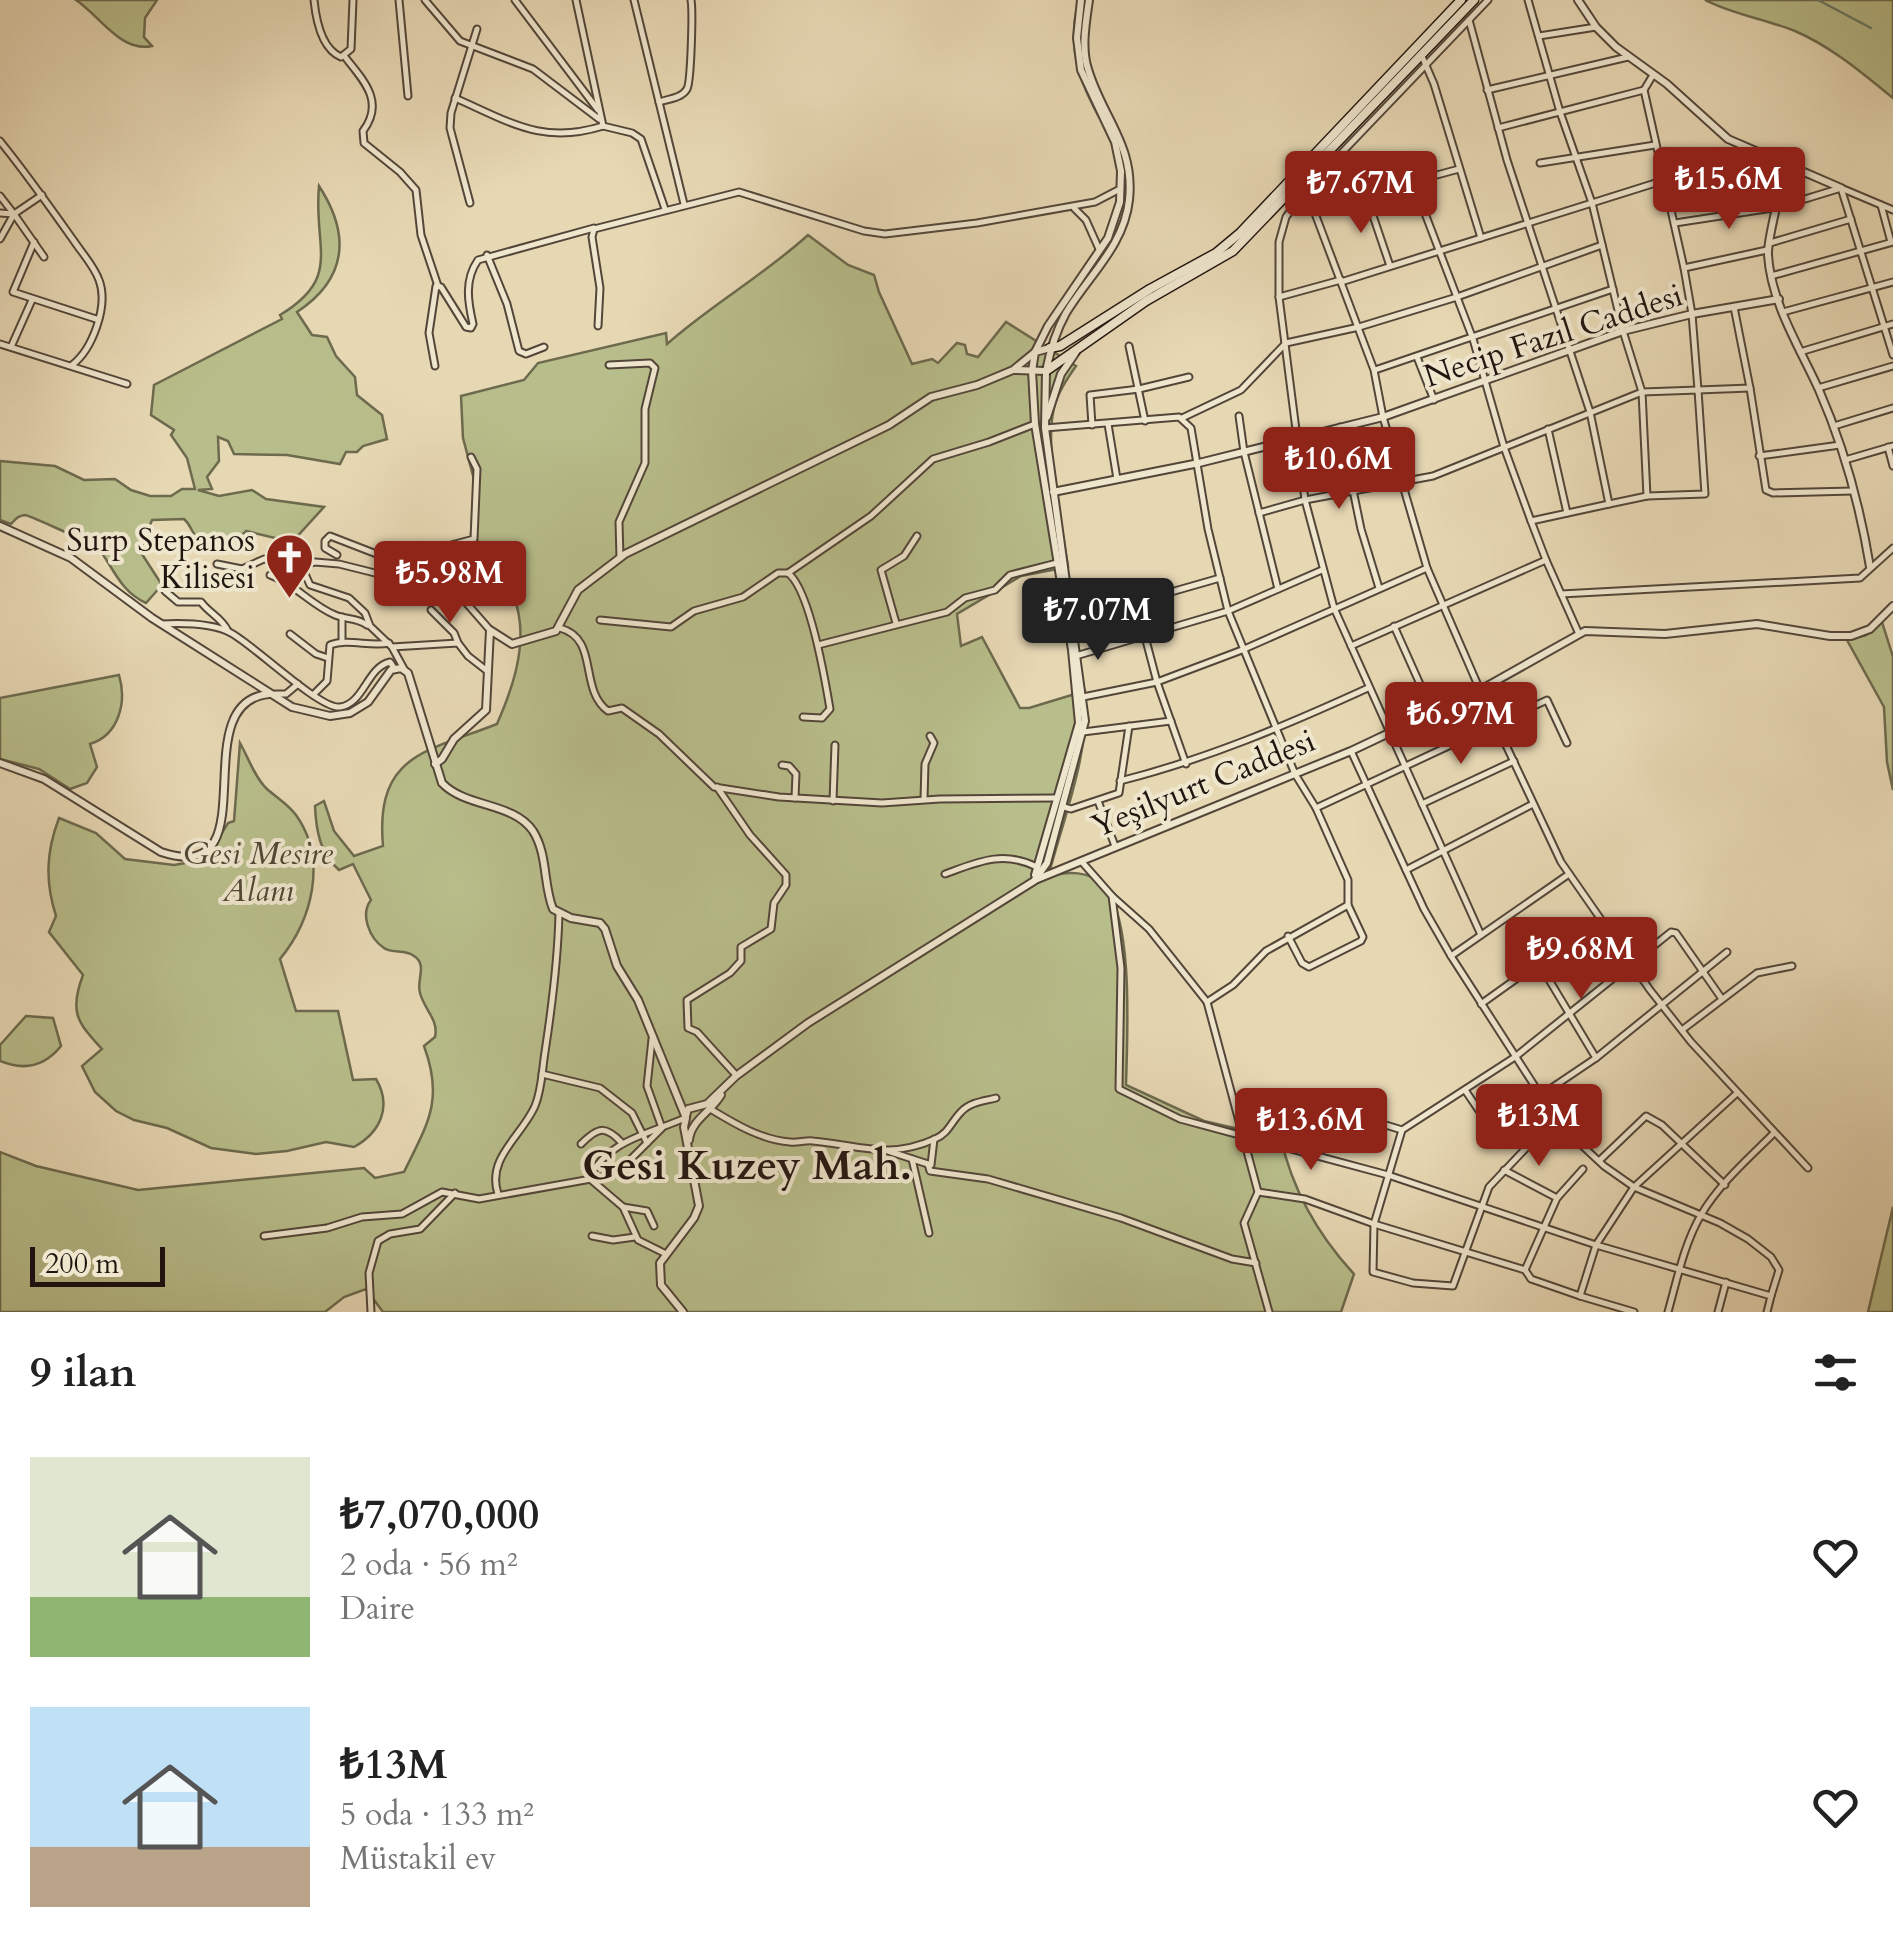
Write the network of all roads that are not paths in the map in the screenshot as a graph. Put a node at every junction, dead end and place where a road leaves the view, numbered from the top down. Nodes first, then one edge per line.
1 (314, 0) edge
2 (353, 0) edge
3 (400, 0) edge
4 (426, 0) edge
5 (514, 0) edge
6 (576, 0) edge
7 (634, 0) edge
8 (691, 0) edge
9 (1081, 0) edge
10 (1089, 0) edge
11 (1462, 0) edge
12 (1474, 0) edge
13 (1488, 0) edge
14 (1528, 0) edge
15 (1578, 0) edge
16 (1468, 20) junction
17 (1596, 27) junction
18 (478, 29) dead end
19 (1538, 36) junction
20 (472, 48) junction
21 (1420, 54) junction
22 (1628, 56) junction
23 (345, 57) junction
24 (1426, 66) junction
25 (1653, 75) junction
26 (1549, 76) junction
27 (1487, 90) junction
28 (1644, 90) junction
29 (408, 96) dead end
30 (456, 98) junction
31 (659, 102) junction
32 (600, 112) junction
33 (1560, 112) junction
34 (602, 123) junction
35 (1498, 128) junction
36 (0, 140) edge
37 (1655, 145) junction
38 (1576, 156) junction
39 (1540, 162) dead end
40 (1786, 165) junction
41 (1458, 169) junction
42 (1302, 178) junction
43 (1664, 180) junction
44 (1414, 182) junction
45 (1122, 187) junction
46 (1841, 188) junction
47 (1307, 189) junction
48 (1366, 194) junction
49 (42, 195) junction
50 (0, 196) edge
51 (470, 203) dead end
52 (1592, 203) junction
53 (684, 204) junction
54 (1880, 205) junction
55 (1068, 207) junction
56 (1778, 207) junction
57 (1314, 208) junction
58 (665, 209) junction
59 (1893, 210) edge
60 (0, 213) edge
61 (14, 214) junction
62 (1851, 219) junction
63 (1529, 223) junction
64 (1674, 223) junction
65 (2, 225) edge
66 (596, 228) junction
67 (0, 238) edge
68 (1481, 238) junction
69 (34, 242) junction
70 (1892, 242) edge
71 (1602, 246) junction
72 (1769, 247) junction
73 (1862, 250) junction
74 (1439, 251) junction
75 (1100, 252) junction
76 (488, 255) junction
77 (44, 258) dead end
78 (1390, 266) junction
79 (1542, 266) junction
80 (1684, 268) junction
81 (1771, 276) junction
82 (1341, 281) junction
83 (1893, 282) edge
84 (438, 286) junction
85 (1872, 288) junction
86 (1613, 289) junction
87 (1279, 297) junction
88 (1457, 297) junction
89 (32, 300) junction
90 (1779, 300) junction
91 (1734, 307) junction
92 (1556, 308) junction
93 (1783, 312) junction
94 (1066, 314) junction
95 (1692, 314) junction
96 (97, 320) junction
97 (1893, 324) edge
98 (598, 326) dead end
99 (1359, 327) junction
100 (1884, 327) junction
101 (1086, 331) junction
102 (1623, 331) junction
103 (1473, 339) junction
104 (1085, 342) junction
105 (1286, 343) junction
106 (0, 344) edge
107 (1129, 346) dead end
108 (544, 347) dead end
109 (10, 348) junction
110 (1050, 348) junction
111 (1035, 352) junction
112 (1572, 352) junction
113 (1800, 352) junction
114 (1893, 355) edge
115 (1417, 356) junction
116 (72, 366) junction
117 (435, 366) dead end
118 (609, 366) dead end
119 (1893, 366) edge
120 (1014, 370) junction
121 (1374, 370) junction
122 (1032, 371) junction
123 (1046, 371) junction
124 (1189, 377) dead end
125 (1488, 382) junction
126 (127, 384) dead end
127 (1750, 388) junction
128 (1818, 388) junction
129 (1139, 390) junction
130 (1698, 390) junction
131 (1642, 392) junction
132 (1434, 400) junction
133 (1893, 408) edge
134 (1590, 412) junction
135 (1239, 416) dead end
136 (1383, 416) junction
137 (1182, 418) junction
138 (1144, 420) junction
139 (1035, 424) junction
140 (1108, 424) junction
141 (1092, 425) junction
142 (1834, 426) junction
143 (1340, 427) junction
144 (1045, 428) junction
145 (1548, 428) junction
146 (1299, 436) junction
147 (1840, 444) junction
148 (1890, 446) edge
149 (1504, 448) junction
150 (1244, 452) junction
151 (1759, 456) junction
152 (471, 457) dead end
153 (1845, 460) junction
154 (1199, 463) junction
155 (1893, 466) edge
156 (1117, 480) junction
157 (1402, 482) junction
158 (1854, 491) junction
159 (1053, 492) junction
160 (1353, 492) junction
161 (1647, 496) junction
162 (1305, 500) junction
163 (1608, 504) junction
164 (1567, 513) junction
165 (1259, 514) junction
166 (1531, 520) junction
167 (0, 526) edge
168 (917, 536) dead end
169 (1893, 548) edge
170 (337, 556) dead end
171 (620, 558) junction
172 (1546, 560) junction
173 (1057, 563) junction
174 (217, 564) dead end
175 (301, 565) junction
176 (1870, 566) junction
177 (1427, 568) junction
178 (1322, 570) junction
179 (423, 572) junction
180 (788, 573) junction
181 (270, 575) dead end
182 (1220, 578) junction
183 (432, 580) junction
184 (310, 585) junction
185 (1379, 588) junction
186 (1278, 589) junction
187 (164, 591) dead end
188 (1561, 594) junction
189 (316, 604) junction
190 (1442, 606) junction
191 (1893, 606) edge
192 (1334, 608) junction
193 (431, 610) dead end
194 (1228, 611) junction
195 (342, 617) junction
196 (600, 620) dead end
197 (162, 624) junction
198 (897, 625) junction
199 (370, 626) junction
200 (1394, 626) junction
201 (560, 628) junction
202 (490, 630) junction
203 (228, 631) junction
204 (290, 634) dead end
205 (1579, 634) junction
206 (1143, 638) junction
207 (342, 642) junction
208 (458, 642) junction
209 (391, 645) junction
210 (818, 645) junction
211 (1351, 646) junction
212 (1242, 650) junction
213 (1078, 656) junction
214 (328, 658) junction
215 (394, 668) junction
216 (404, 669) junction
217 (486, 670) junction
218 (1157, 682) junction
219 (298, 684) junction
220 (1368, 688) junction
221 (1480, 690) junction
222 (270, 694) junction
223 (312, 695) junction
224 (1083, 697) junction
225 (1432, 711) junction
226 (803, 717) dead end
227 (1171, 721) junction
228 (1496, 725) junction
229 (1129, 726) junction
230 (1277, 730) junction
231 (1083, 732) junction
232 (1390, 732) junction
233 (930, 736) dead end
234 (1568, 743) dead end
235 (835, 745) dead end
236 (1350, 750) junction
237 (1514, 762) junction
238 (0, 763) edge
239 (434, 764) junction
240 (1186, 764) junction
241 (782, 765) dead end
242 (1406, 768) junction
243 (1294, 774) junction
244 (1120, 781) junction
245 (1366, 785) junction
246 (716, 786) junction
247 (795, 798) junction
248 (1059, 798) junction
249 (924, 800) junction
250 (833, 801) junction
251 (1098, 801) junction
252 (1422, 804) junction
253 (1534, 804) junction
254 (1064, 807) junction
255 (1316, 808) junction
256 (1115, 846) junction
257 (1442, 850) junction
258 (1080, 859) junction
259 (1037, 867) junction
260 (1406, 870) junction
261 (945, 874) dead end
262 (1569, 874) junction
263 (1034, 881) junction
264 (1112, 896) junction
265 (1348, 905) junction
266 (559, 913) junction
267 (1600, 919) junction
268 (1288, 936) junction
269 (1481, 936) junction
270 (1727, 952) dead end
271 (1451, 956) junction
272 (1539, 963) junction
273 (1632, 964) junction
274 (1792, 966) dead end
275 (1702, 972) junction
276 (1722, 1000) junction
277 (1207, 1002) junction
278 (1482, 1004) junction
279 (1661, 1004) junction
280 (1569, 1016) junction
281 (648, 1020) junction
282 (1682, 1030) junction
283 (1515, 1057) junction
284 (1596, 1058) junction
285 (542, 1074) junction
286 (736, 1076) junction
287 (675, 1086) junction
288 (727, 1086) junction
289 (1465, 1090) junction
290 (1737, 1093) junction
291 (1541, 1096) junction
292 (996, 1098) dead end
293 (696, 1108) junction
294 (712, 1110) junction
295 (686, 1118) junction
296 (696, 1120) junction
297 (1561, 1122) junction
298 (662, 1128) junction
299 (1402, 1130) junction
300 (1774, 1133) junction
301 (642, 1135) junction
302 (1245, 1136) junction
303 (934, 1139) junction
304 (622, 1143) junction
305 (648, 1143) junction
306 (1680, 1143) junction
307 (581, 1144) dead end
308 (689, 1145) junction
309 (888, 1151) junction
310 (1304, 1154) junction
311 (912, 1159) junction
312 (1599, 1162) junction
313 (928, 1164) junction
314 (1808, 1168) dead end
315 (1504, 1170) junction
316 (1583, 1170) dead end
317 (1388, 1175) junction
318 (589, 1178) junction
319 (1726, 1185) junction
320 (1634, 1186) junction
321 (1258, 1192) junction
322 (455, 1193) junction
323 (498, 1194) junction
324 (1557, 1198) junction
325 (1480, 1206) junction
326 (623, 1208) junction
327 (1701, 1215) junction
328 (1374, 1224) junction
329 (654, 1226) dead end
330 (1542, 1226) junction
331 (929, 1233) dead end
332 (264, 1236) dead end
333 (592, 1236) dead end
334 (636, 1237) junction
335 (1596, 1244) junction
336 (1465, 1250) junction
337 (664, 1254) junction
338 (1256, 1263) junction
339 (1680, 1268) junction
340 (1525, 1270) junction
341 (1726, 1282) junction
342 (1580, 1296) junction
343 (1771, 1296) junction
344 (371, 1312) edge
345 (683, 1312) edge
346 (1269, 1312) edge
347 (1634, 1312) edge
348 (1668, 1312) edge
349 (1718, 1312) edge
350 (1767, 1312) edge

1 - 23 street
2 - 23 street
3 - 29 street
4 - 20 street
5 - 32 street
6 - 32 street
7 - 31 street
8 - 31 street
9 - 45 street
10 - 94 street
11 - 101 main road
12 - 21 main road
13 - 16 street
14 - 19 street
15 - 17 street
16 - 24 street
16 - 27 street
17 - 19 street
17 - 22 street
18 - 20 street
19 - 26 street
20 - 30 street
20 - 34 street
21 - 24 street
21 - 42 main road
22 - 25 street
22 - 26 street
23 - 84 street
24 - 41 street
24 - 47 street
25 - 28 street
25 - 40 street
26 - 27 street
26 - 33 street
27 - 35 street
28 - 33 street
28 - 37 street
30 - 34 street
30 - 51 street
31 - 53 street
32 - 34 street
33 - 35 street
33 - 38 street
34 - 58 street
35 - 63 street
36 - 49 street
37 - 38 street
37 - 43 street
38 - 39 street
38 - 52 street
40 - 46 street
40 - 56 street
41 - 44 street
41 - 68 street
42 - 47 street
42 - 104 main road
43 - 52 street
43 - 64 street
44 - 48 street
44 - 74 street
45 - 55 street
45 - 75 street
46 - 54 street
46 - 56 street
46 - 62 street
47 - 57 street
47 - 87 street
48 - 57 street
48 - 78 street
49 - 61 street
49 - 96 street
50 - 61 street
52 - 63 street
52 - 71 street
53 - 55 street
53 - 58 street
54 - 59 street
54 - 70 street
55 - 75 street
56 - 64 street
56 - 72 street
57 - 82 street
58 - 66 street
60 - 61 street
61 - 65 street
61 - 69 street
62 - 72 street
62 - 73 street
63 - 68 street
63 - 79 street
64 - 80 street
65 - 67 street
66 - 76 street
66 - 98 street
68 - 74 street
69 - 77 street
69 - 89 street
70 - 73 street
71 - 79 street
71 - 86 street
72 - 80 street
72 - 81 street
73 - 81 street
73 - 85 street
74 - 78 street
74 - 88 street
75 - 111 street
76 - 84 street
76 - 108 street
78 - 82 street
79 - 88 street
79 - 92 street
80 - 95 street
81 - 90 street
82 - 87 street
82 - 99 street
83 - 85 street
84 - 117 street
85 - 93 street
85 - 100 street
86 - 92 street
86 - 102 street
87 - 105 street
88 - 99 street
88 - 103 street
89 - 96 street
89 - 109 street
90 - 91 street, Necip Fazıl Caddesi
90 - 93 street
91 - 95 street, Necip Fazıl Caddesi
91 - 127 street
92 - 103 street
92 - 112 street
93 - 113 street
94 - 101 street
94 - 110 street
95 - 102 street, Necip Fazıl Caddesi
95 - 130 street
96 - 116 street
97 - 100 street
99 - 105 street
99 - 121 street
100 - 113 street
100 - 114 street
101 - 110 main road
102 - 112 street, Necip Fazıl Caddesi
102 - 131 street
103 - 115 street
103 - 125 street
104 - 123 main road
104 - 144 street
105 - 137 street
105 - 146 street
106 - 109 street
107 - 129 street
109 - 116 street
110 - 111 street
110 - 123 street
111 - 120 street
111 - 122 street
112 - 125 street, Necip Fazıl Caddesi
112 - 134 street
113 - 128 street
115 - 121 street
115 - 132 street
116 - 126 street
118 - 171 street
119 - 128 street
120 - 122 street
120 - 171 street
121 - 136 street
122 - 123 street
122 - 139 street
123 - 144 street
124 - 129 street
125 - 132 street, Necip Fazıl Caddesi
125 - 149 street
127 - 130 street
127 - 151 street
128 - 142 street
129 - 138 street
129 - 141 street
130 - 131 street
130 - 161 street
131 - 134 street
131 - 161 street
132 - 136 street, Necip Fazıl Caddesi
133 - 142 street
134 - 145 street
134 - 163 street
135 - 150 street
136 - 143 street, Necip Fazıl Caddesi
136 - 157 street
137 - 138 street
137 - 154 street
138 - 140 street
139 - 173 street
139 - 180 street
140 - 141 street
140 - 156 street
141 - 144 street
142 - 147 street
143 - 146 street, Necip Fazıl Caddesi
143 - 160 street
144 - 159 street
145 - 149 street
145 - 164 street
146 - 150 street, Necip Fazıl Caddesi
146 - 162 street
147 - 151 street
147 - 153 street
148 - 153 street
148 - 155 street
149 - 157 street
149 - 166 street
150 - 154 street, Necip Fazıl Caddesi
150 - 165 street
151 - 158 street
152 - 179 street
153 - 158 street
154 - 156 street, Necip Fazıl Caddesi
154 - 182 street
156 - 159 street, Necip Fazıl Caddesi
157 - 160 street
157 - 177 street
158 - 176 street
159 - 213 street
160 - 162 street
160 - 185 street
161 - 163 street
162 - 165 street
162 - 178 street
163 - 164 street
164 - 166 street
165 - 186 street
166 - 172 street
167 - 197 street
168 - 198 street
169 - 176 street
170 - 179 street
171 - 201 street
172 - 188 street
172 - 190 street
173 - 198 street
173 - 248 street
174 - 175 street
175 - 183 street
175 - 184 street
176 - 188 street
177 - 185 street
177 - 190 street
178 - 186 street
178 - 192 street
179 - 183 street
180 - 196 street
180 - 210 street
181 - 189 street
182 - 194 street
182 - 206 street
183 - 202 street
184 - 189 street
184 - 199 street
185 - 192 street
186 - 194 street
187 - 203 street
188 - 205 street
189 - 195 street
190 - 200 street
190 - 221 street
191 - 205 street, Yeşilyurt Caddesi
192 - 211 street
192 - 212 street
193 - 208 street
194 - 206 street
194 - 212 street
195 - 199 street
195 - 207 street
197 - 203 street
197 - 222 street
198 - 210 street
199 - 209 street
200 - 211 street
200 - 225 street
201 - 202 street
201 - 246 street
202 - 217 street
203 - 219 street
204 - 214 street
205 - 221 street, Yeşilyurt Caddesi
206 - 213 street
206 - 218 street
207 - 209 street
207 - 214 street
208 - 209 street
208 - 217 street
209 - 216 street
210 - 226 street
211 - 220 street
212 - 218 street
212 - 230 street
213 - 224 street
214 - 223 street
215 - 216 street
215 - 222 street
215 - 223 street
216 - 239 street
217 - 239 street
218 - 224 street
218 - 227 street
219 - 222 street
219 - 223 street
220 - 230 street
220 - 232 street
221 - 225 street, Yeşilyurt Caddesi
221 - 228 street
222 - 238 street
224 - 231 street
225 - 232 street, Yeşilyurt Caddesi
227 - 229 street
227 - 240 street
228 - 234 street
228 - 237 street
228 - 242 street
229 - 231 street
229 - 244 street
230 - 240 street
230 - 243 street
231 - 254 street
232 - 236 street, Yeşilyurt Caddesi
232 - 242 street
233 - 249 street
235 - 250 street
236 - 243 street, Yeşilyurt Caddesi
236 - 245 street
237 - 252 street
237 - 253 street
239 - 266 street
240 - 244 street
241 - 247 street
242 - 245 street
242 - 252 street
243 - 255 street
243 - 256 street, Yeşilyurt Caddesi
244 - 251 street
245 - 255 street
245 - 260 street
246 - 247 street
246 - 286 street
247 - 250 street
248 - 249 street
248 - 259 street
249 - 250 street
251 - 254 street
251 - 256 street
252 - 257 street
253 - 257 street
253 - 262 street
254 - 263 street
255 - 265 street
256 - 258 street, Yeşilyurt Caddesi
257 - 260 street
257 - 269 street
258 - 263 street, Yeşilyurt Caddesi
258 - 264 street
259 - 261 street
259 - 263 street
260 - 271 street
262 - 267 street
262 - 269 street
263 - 286 street, Yeşilyurt Caddesi
264 - 277 street
264 - 302 street
265 - 268 street
265 - 268 street
266 - 281 street
266 - 285 street
267 - 272 street
267 - 273 street
268 - 277 street
269 - 271 street
270 - 275 street
271 - 278 street
272 - 278 street
272 - 280 street
273 - 275 street
273 - 279 street
273 - 280 street
274 - 276 street
275 - 276 street
275 - 279 street
276 - 282 street
277 - 302 street
278 - 283 street
279 - 282 street
279 - 284 street
280 - 283 street
280 - 284 street
281 - 287 street
281 - 298 street
282 - 290 street
283 - 289 street
283 - 291 street
284 - 291 street
285 - 301 street
285 - 323 street
286 - 288 street, Yeşilyurt Caddesi
287 - 293 street
287 - 295 street
288 - 293 street
288 - 294 street
289 - 291 street
289 - 299 street
290 - 300 street
290 - 306 street
291 - 297 street
292 - 303 street
293 - 295 street
293 - 296 street
294 - 296 street
294 - 309 street
295 - 296 street
295 - 298 street
295 - 308 street
296 - 308 street
297 - 312 street
297 - 315 street
298 - 301 street
298 - 305 street
299 - 310 street
299 - 317 street
300 - 314 street
300 - 319 street
301 - 304 street
301 - 305 street
302 - 310 street
302 - 321 street
303 - 309 street
303 - 313 street
304 - 307 street
304 - 318 street
305 - 318 street
306 - 312 street
306 - 319 street
306 - 320 street
308 - 337 street
309 - 311 street
310 - 317 street
311 - 313 street
311 - 331 street
312 - 320 street
313 - 338 street
315 - 324 street
315 - 325 street
316 - 324 street
317 - 325 street
317 - 328 street
318 - 323 street
318 - 326 street
319 - 327 street
320 - 327 street
320 - 335 street
321 - 328 street
321 - 338 street
322 - 323 street
322 - 332 street
322 - 344 street
324 - 330 street
325 - 330 street
325 - 336 street
326 - 329 street
326 - 334 street
327 - 339 street
327 - 343 street
328 - 336 street
328 - 336 street
330 - 335 street
330 - 340 street
333 - 334 street
334 - 337 street
335 - 339 street
335 - 342 street
336 - 340 street
337 - 345 street
338 - 346 street
339 - 341 street
339 - 348 street
340 - 342 street
341 - 343 street
341 - 349 street
342 - 347 street
343 - 350 street

